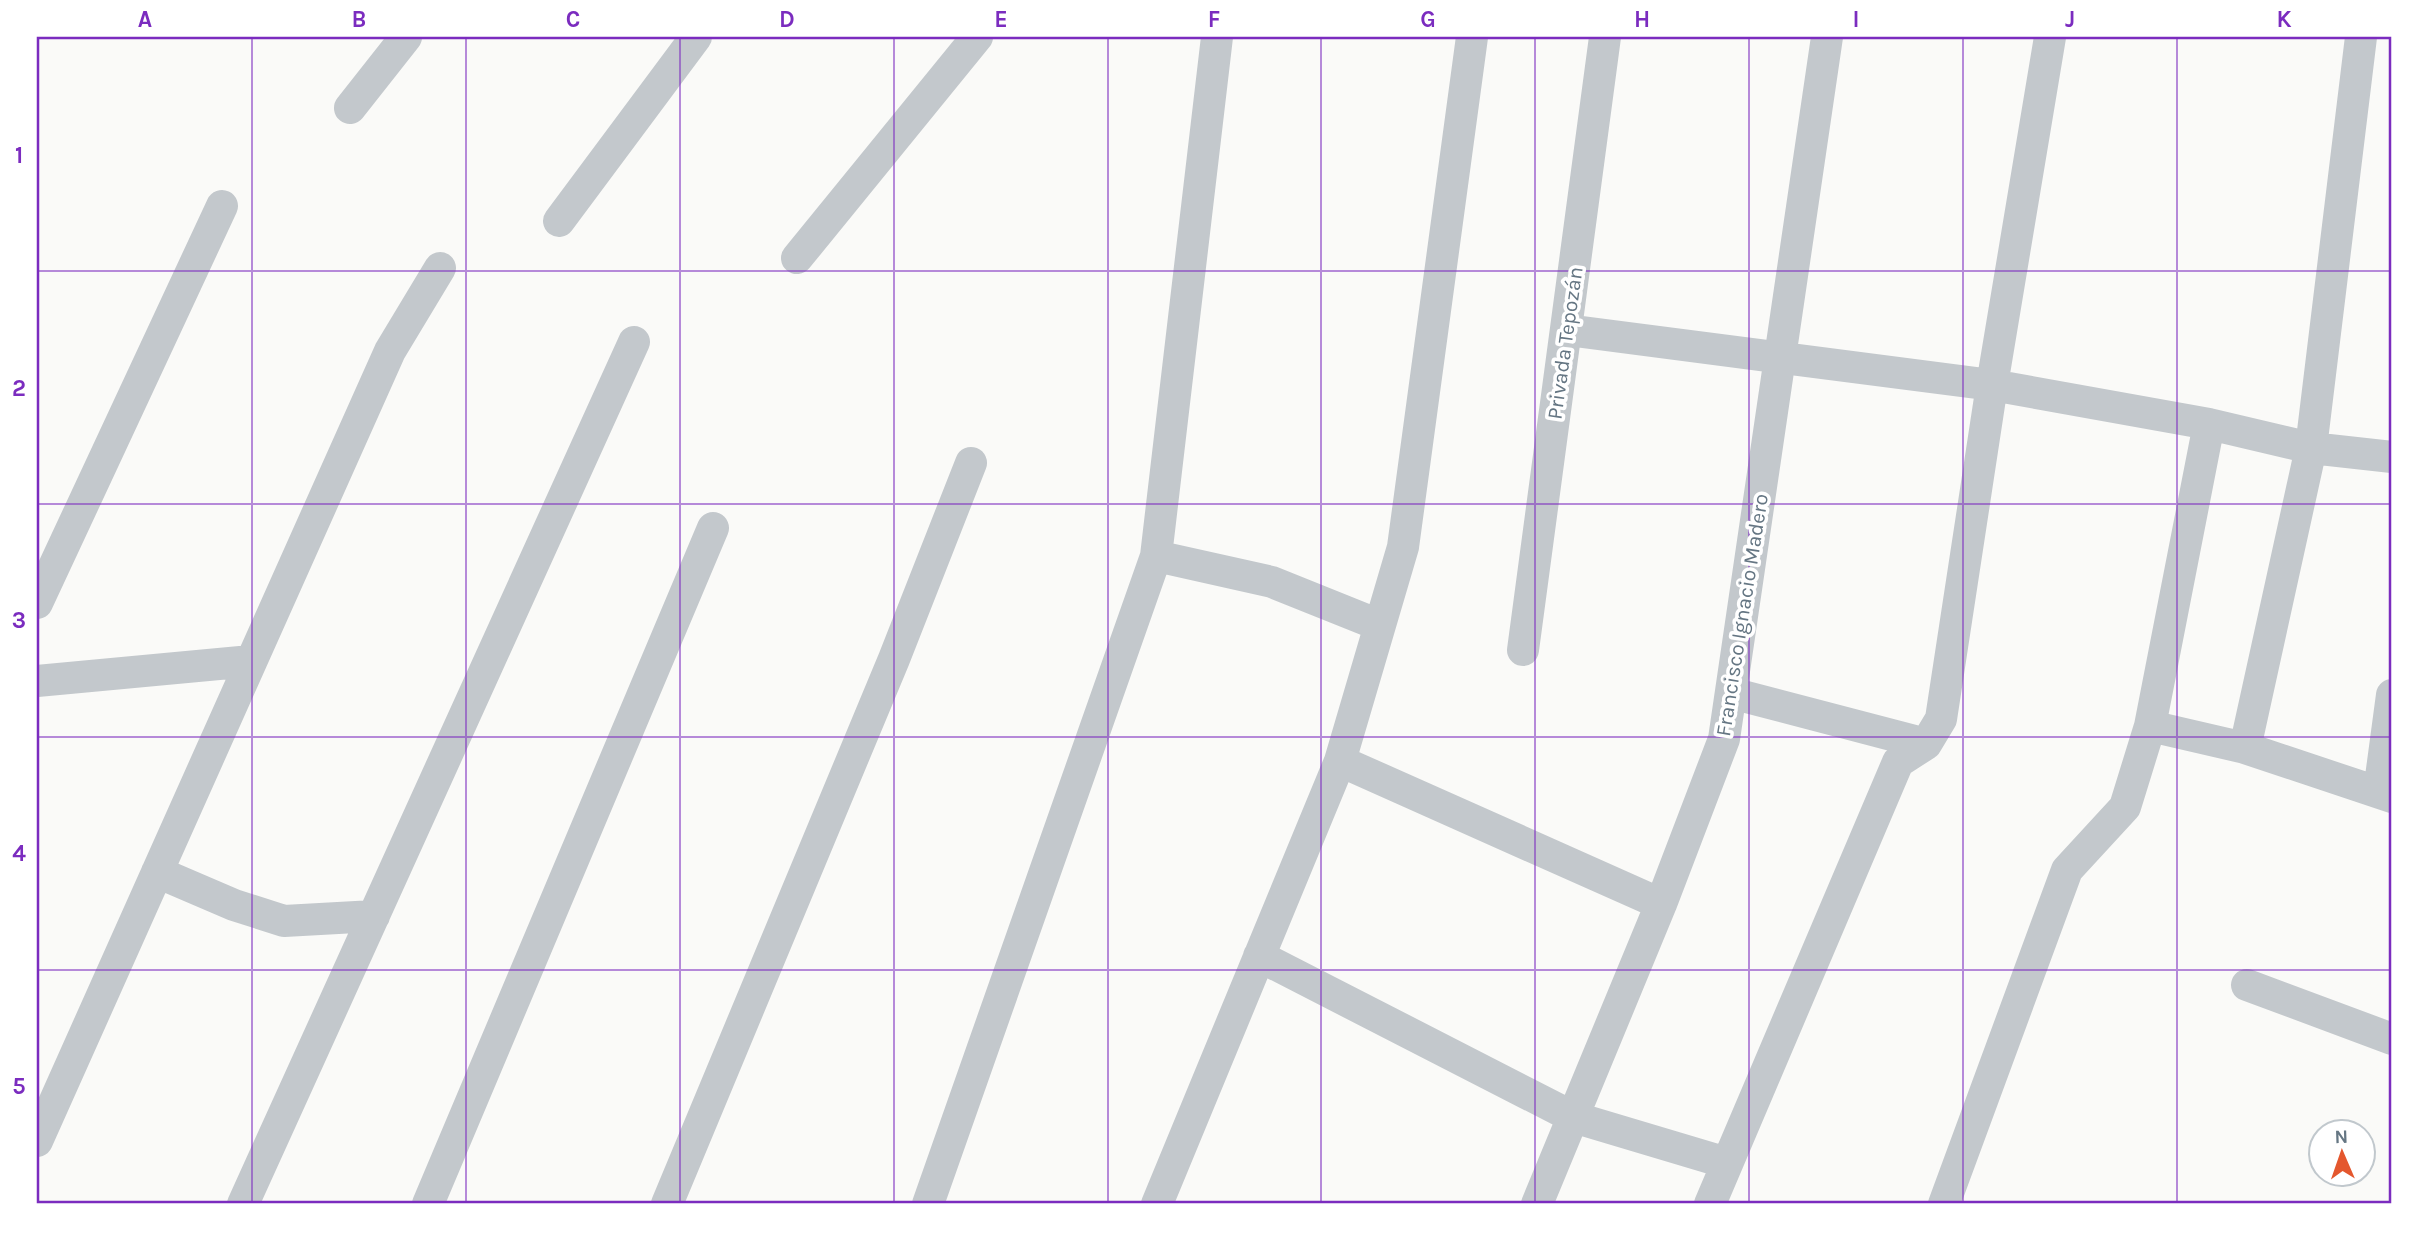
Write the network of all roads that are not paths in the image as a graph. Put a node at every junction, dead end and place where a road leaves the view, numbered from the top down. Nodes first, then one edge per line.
1 (406, 37) edge
2 (696, 37) edge
3 (977, 37) edge
4 (1217, 37) edge
5 (1472, 37) edge
6 (1605, 37) edge
7 (1827, 37) edge
8 (2050, 37) edge
9 (2361, 37) edge
10 (350, 108) dead end
11 (222, 206) dead end
12 (559, 220) dead end
13 (797, 258) dead end
14 (440, 268) dead end
15 (1567, 330) junction
16 (634, 342) dead end
17 (1780, 356) junction
18 (1992, 385) junction
19 (2209, 424) junction
20 (2311, 448) junction
21 (2392, 457) edge
22 (971, 463) dead end
23 (713, 528) dead end
24 (1156, 556) junction
25 (37, 603) edge
26 (1379, 625) junction
27 (1523, 650) dead end
28 (251, 661) junction
29 (37, 681) edge
30 (1731, 693) junction
31 (2392, 695) edge
32 (2150, 726) junction
33 (1926, 744) junction
34 (2245, 748) junction
35 (1340, 761) junction
36 (2385, 795) edge
37 (158, 872) junction
38 (1661, 904) junction
39 (374, 916) junction
40 (1259, 956) junction
41 (2247, 985) dead end
42 (2392, 1039) edge
43 (1573, 1117) junction
44 (37, 1141) edge
45 (1727, 1163) junction
46 (243, 1204) edge
47 (428, 1204) edge
48 (667, 1204) edge
49 (928, 1204) edge
50 (1157, 1204) edge
51 (1537, 1204) edge
52 (1710, 1204) edge
53 (1944, 1204) edge

1 - 10 street
2 - 12 street
3 - 13 street
4 - 24 street
5 - 26 street
6 - 15 street, Privada Tepozán
7 - 17 street, Francisco Ignacio Madero
8 - 18 street
9 - 20 street
11 - 25 street
14 - 28 street
15 - 17 street
15 - 27 street, Privada Tepozán
16 - 39 street
17 - 18 street
17 - 30 street, Francisco Ignacio Madero
18 - 19 street
18 - 33 street
19 - 20 street
19 - 32 street
20 - 21 street
20 - 34 street
22 - 48 street
23 - 47 street
24 - 26 street
24 - 49 street
26 - 35 street
28 - 29 street
28 - 37 street
30 - 33 street
30 - 38 street, Francisco Ignacio Madero
31 - 36 street
32 - 34 street
32 - 53 street
33 - 45 street
34 - 36 street
35 - 38 street
35 - 40 street
37 - 39 street
37 - 44 street
38 - 43 street, Francisco Ignacio Madero
39 - 46 street
40 - 43 street
40 - 50 street
41 - 42 street
43 - 45 street
43 - 51 street, Francisco Ignacio Madero
45 - 52 street

